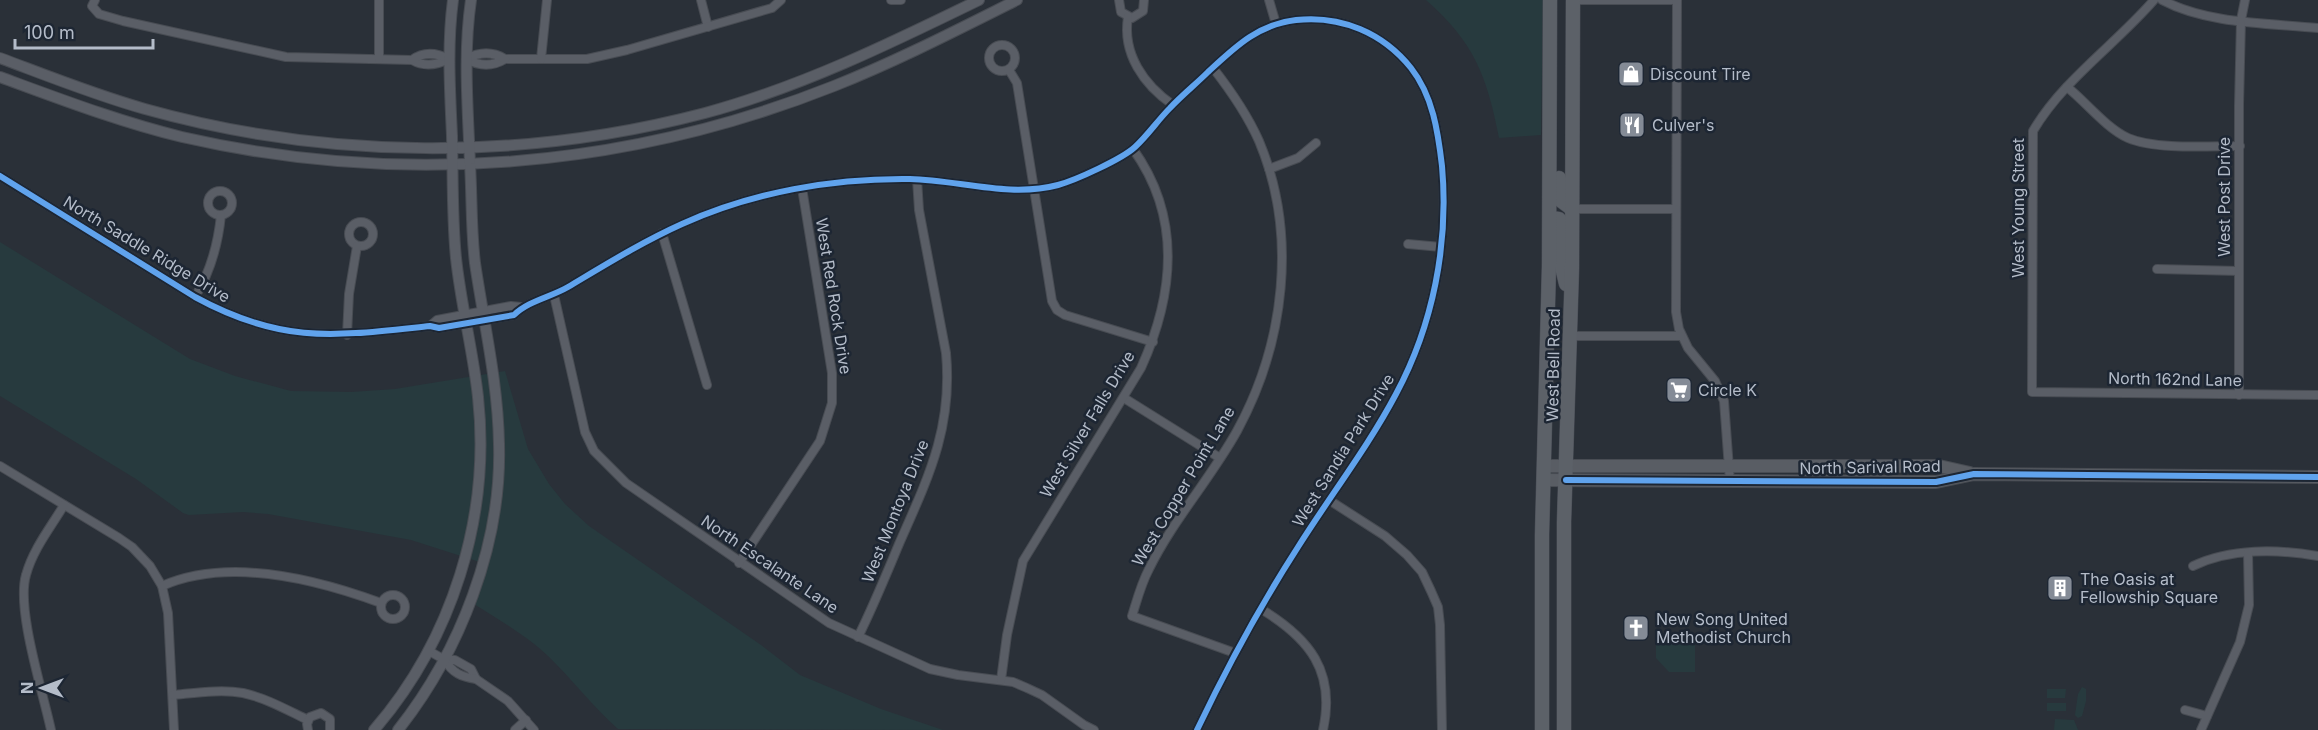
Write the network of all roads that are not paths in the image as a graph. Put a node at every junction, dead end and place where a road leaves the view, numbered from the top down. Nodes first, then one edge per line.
1 (379, 0) edge
2 (453, 0) edge
3 (471, 0) edge
4 (547, 0) edge
5 (700, 0) edge
6 (781, 0) edge
7 (891, 0) edge
8 (901, 0) edge
9 (979, 0) edge
10 (1017, 0) edge
11 (1119, 0) edge
12 (1144, 0) edge
13 (1269, 0) edge
14 (1550, 0) edge
15 (1573, 0) edge
16 (1677, 0) edge
17 (2154, 0) edge
18 (2162, 0) edge
19 (2245, 0) edge
20 (93, 3) edge
21 (1128, 17) junction
22 (2241, 20) junction
23 (1275, 24) junction
24 (708, 27) junction
25 (2318, 28) edge
26 (0, 58) edge
27 (379, 59) junction
28 (450, 59) junction
29 (466, 59) junction
30 (540, 59) junction
31 (1213, 68) junction
32 (1009, 70) dead end
33 (0, 77) edge
34 (2067, 87) junction
35 (1173, 105) junction
36 (1550, 117) junction
37 (1316, 143) dead end
38 (2240, 146) junction
39 (1133, 149) junction
40 (470, 156) junction
41 (452, 157) junction
42 (1269, 169) junction
43 (0, 176) edge
44 (917, 179) junction
45 (802, 188) junction
46 (1034, 189) junction
47 (1572, 208) junction
48 (1676, 209) junction
49 (221, 215) dead end
50 (1550, 218) junction
51 (662, 233) junction
52 (1408, 244) dead end
53 (357, 246) dead end
54 (1441, 247) junction
55 (2157, 269) dead end
56 (2239, 271) junction
57 (555, 295) junction
58 (195, 297) junction
59 (1571, 303) junction
60 (484, 316) junction
61 (466, 320) junction
62 (347, 335) junction
63 (1570, 336) junction
64 (1681, 336) junction
65 (1153, 342) junction
66 (707, 385) dead end
67 (2032, 392) joint
68 (2239, 395) junction
69 (2318, 395) edge
70 (1124, 398) junction
71 (1220, 458) junction
72 (1729, 465) junction
73 (0, 466) edge
74 (1544, 473) junction
75 (1566, 473) junction
76 (1974, 474) junction
77 (2318, 477) edge
78 (1730, 482) junction
79 (1329, 500) junction
80 (64, 505) junction
81 (2248, 553) junction
82 (2318, 556) edge
83 (739, 562) junction
84 (2193, 566) dead end
85 (162, 586) junction
86 (381, 603) dead end
87 (1261, 609) junction
88 (858, 637) junction
89 (429, 651) junction
90 (1234, 653) junction
91 (445, 660) junction
92 (1001, 680) junction
93 (172, 694) junction
94 (2185, 710) dead end
95 (2207, 716) junction
96 (308, 720) junction
97 (526, 720) junction
98 (51, 730) edge
99 (174, 730) edge
100 (308, 730) edge
101 (330, 730) edge
102 (374, 730) edge
103 (398, 730) edge
104 (515, 730) edge
105 (534, 730) edge
106 (1094, 730) edge
107 (1197, 730) edge
108 (1323, 730) edge
109 (1442, 730) edge
110 (1542, 730) edge
111 (1564, 730) edge
112 (2201, 730) edge

1 - 27 street
2 - 28 street
3 - 29 street
4 - 30 street
5 - 24 street
6 - 24 street
7 - 8 street
9 - 40 street
10 - 40 street
11 - 21 street
12 - 21 street
13 - 23 street
14 - 36 main road, West Bell Road
15 - 16 street
15 - 47 main road, West Bell Road
16 - 48 street
17 - 34 street, West Young Street
18 - 22 street
19 - 22 street, West Post Drive
20 - 27 street
21 - 35 street
22 - 25 street
22 - 38 street, West Post Drive
23 - 31 street, North Saddle Ridge Drive
23 - 54 street, West Sandia Park Drive
24 - 30 street
26 - 41 street
27 - 28 street
28 - 41 street
29 - 30 street
29 - 40 street
31 - 35 street, North Saddle Ridge Drive
31 - 42 street, West Copper Point Lane
32 - 46 street
33 - 41 street
34 - 38 street
34 - 67 street, West Young Street
35 - 39 street, North Saddle Ridge Drive
36 - 47 main road
36 - 50 main road, West Bell Road
37 - 42 street
38 - 56 street, West Post Drive
39 - 46 street, North Saddle Ridge Drive
39 - 65 street, West Silver Falls Drive
40 - 41 street
40 - 41 street
40 - 60 street
41 - 61 street
42 - 71 street, West Copper Point Lane
43 - 58 street, North Saddle Ridge Drive
44 - 45 street, North Saddle Ridge Drive
44 - 46 street, North Saddle Ridge Drive
44 - 88 street, West Montoya Drive
45 - 51 street, North Saddle Ridge Drive
45 - 83 street, West Red Rock Drive
46 - 65 street
47 - 48 street
47 - 59 main road, West Bell Road
48 - 64 street
49 - 58 street
50 - 59 main road
50 - 74 main road, West Bell Road
51 - 57 street, North Saddle Ridge Drive
51 - 66 street
52 - 54 street
53 - 62 street
54 - 79 street, West Sandia Park Drive
55 - 56 street
56 - 68 street, West Post Drive
57 - 60 street, North Saddle Ridge Drive
57 - 83 street, North Escalante Lane
58 - 62 street, North Saddle Ridge Drive
59 - 63 main road, West Bell Road
60 - 61 street, North Saddle Ridge Drive
60 - 91 street
61 - 62 street, North Saddle Ridge Drive
61 - 89 street
63 - 64 street
63 - 75 main road, West Bell Road
64 - 72 street
65 - 70 street, West Silver Falls Drive
67 - 68 street, North 162nd Lane
68 - 69 street, North 162nd Lane
70 - 71 street
70 - 92 street, West Silver Falls Drive
71 - 90 street, West Copper Point Lane
72 - 75 main road, North Sarival Road
72 - 76 main road, North Sarival Road
72 - 78 street
73 - 80 street
74 - 75 main road, North Sarival Road
74 - 110 main road, West Bell Road
75 - 78 main road, North Sarival Road
75 - 111 main road, West Bell Road
76 - 77 main road, North Sarival Road
76 - 78 main road, North Sarival Road
79 - 87 street, West Sandia Park Drive
79 - 109 street
80 - 85 street
80 - 98 street
81 - 82 street
81 - 84 street
81 - 95 street
83 - 88 street, North Escalante Lane
85 - 86 street
85 - 93 street
87 - 90 street, West Sandia Park Drive
87 - 108 street
88 - 92 street, North Escalante Lane
89 - 91 street
89 - 102 street
90 - 107 street, West Sandia Park Drive
91 - 97 street
91 - 103 street
92 - 106 street, North Escalante Lane
93 - 96 street
93 - 99 street
94 - 95 street
95 - 112 street
96 - 100 street
96 - 101 street
97 - 104 street
97 - 105 street

